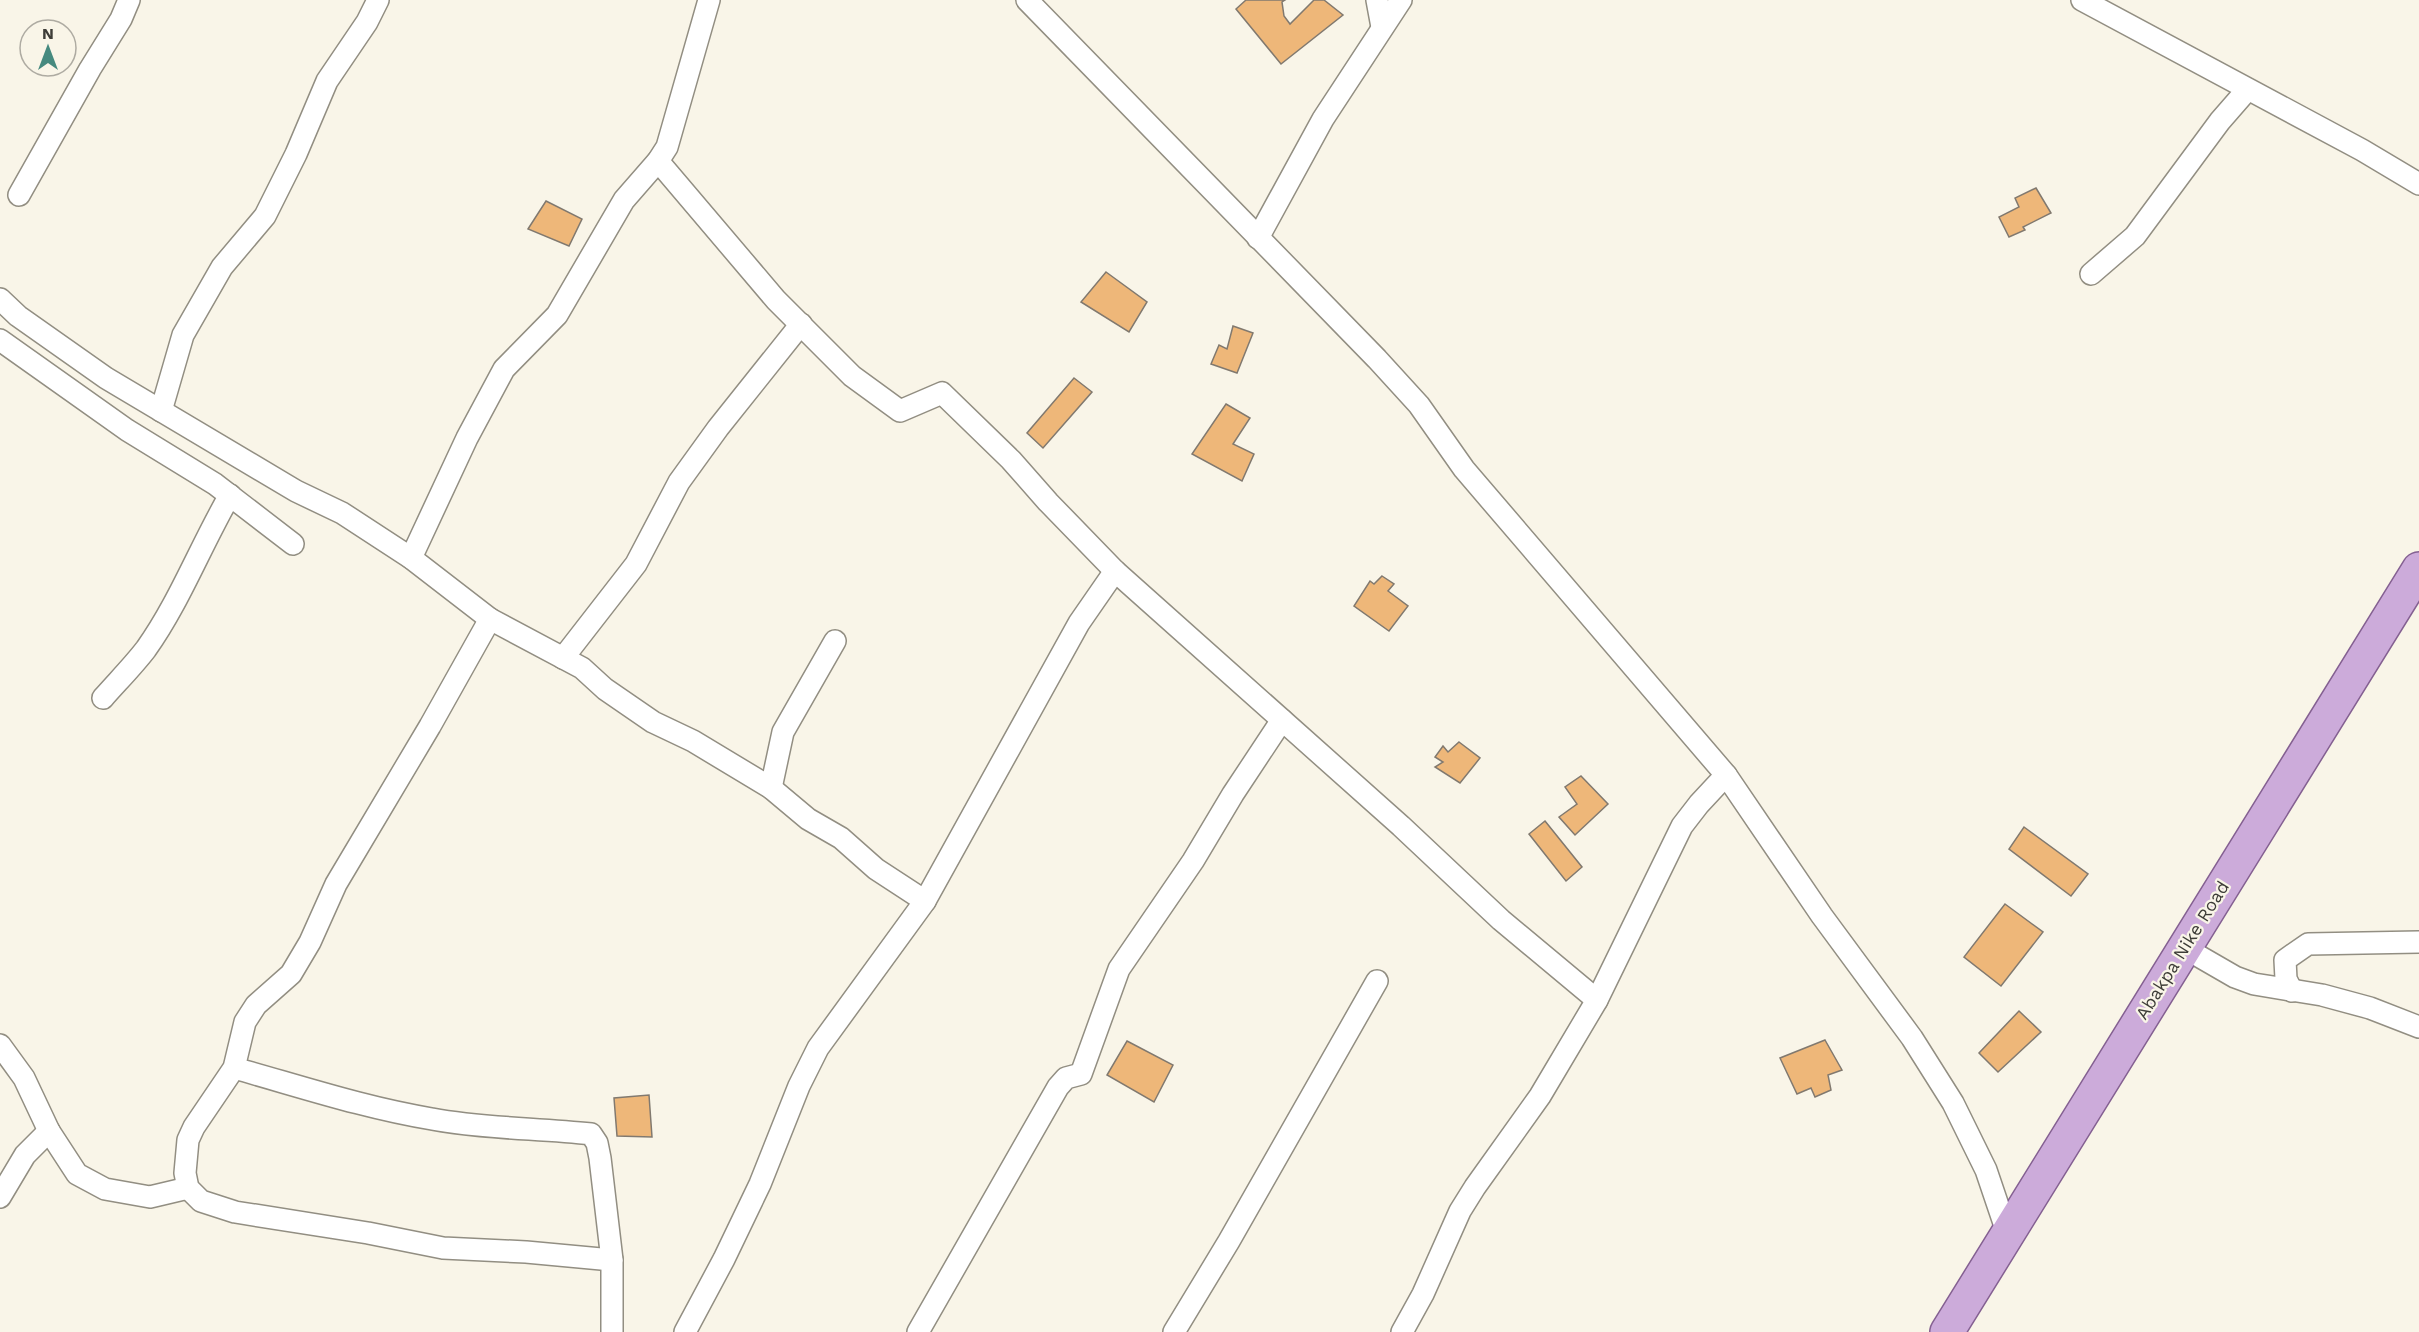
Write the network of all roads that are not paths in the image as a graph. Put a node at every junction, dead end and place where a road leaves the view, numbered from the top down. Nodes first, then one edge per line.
1 (129, 0) edge
2 (378, 0) edge
3 (709, 0) edge
4 (1027, 0) edge
5 (1377, 0) edge
6 (1401, 0) edge
7 (2082, 0) edge
8 (1382, 27) junction
9 (2247, 90) junction
10 (658, 161) junction
11 (2419, 184) edge
12 (19, 195) dead end
13 (1258, 238) junction
14 (2091, 274) dead end
15 (0, 299) edge
16 (801, 324) junction
17 (0, 340) edge
18 (161, 411) junction
19 (230, 495) junction
20 (293, 544) dead end
21 (411, 558) junction
22 (2419, 569) edge
23 (1115, 571) junction
24 (490, 619) junction
25 (835, 641) dead end
26 (563, 658) junction
27 (103, 698) dead end
28 (1282, 720) junction
29 (1726, 775) junction
30 (771, 788) junction
31 (925, 901) junction
32 (2419, 942) edge
33 (2183, 947) junction
34 (1377, 981) dead end
35 (2292, 991) junction
36 (1597, 1000) junction
37 (2419, 1027) edge
38 (0, 1045) edge
39 (234, 1068) junction
40 (49, 1131) junction
41 (188, 1188) junction
42 (0, 1197) edge
43 (2007, 1233) junction
44 (612, 1260) junction
45 (612, 1332) edge
46 (685, 1332) edge
47 (918, 1332) edge
48 (1174, 1332) edge
49 (1402, 1332) edge
50 (1947, 1332) edge

1 - 12 street
2 - 18 street
3 - 10 street
4 - 13 street
5 - 8 street
6 - 8 street
7 - 9 street
8 - 13 street
9 - 11 street
9 - 14 street
10 - 16 street
10 - 21 street
13 - 29 street
15 - 18 street
16 - 23 street
16 - 26 street
17 - 19 street
18 - 21 street
19 - 20 street
19 - 27 street
21 - 24 street
22 - 33 main road, Abakpa Nike Road
23 - 28 street
23 - 31 street
24 - 26 street
24 - 39 street
25 - 30 street
26 - 30 street
28 - 36 street
28 - 47 street
29 - 36 street
29 - 43 street
30 - 31 street
31 - 46 street
32 - 35 street
33 - 35 street
33 - 43 main road, Abakpa Nike Road
34 - 48 street
35 - 37 street
36 - 49 street
38 - 40 street
39 - 41 street
39 - 44 street
40 - 41 street
40 - 42 street
41 - 44 street
43 - 50 main road, Abakpa Nike Road
44 - 45 street

